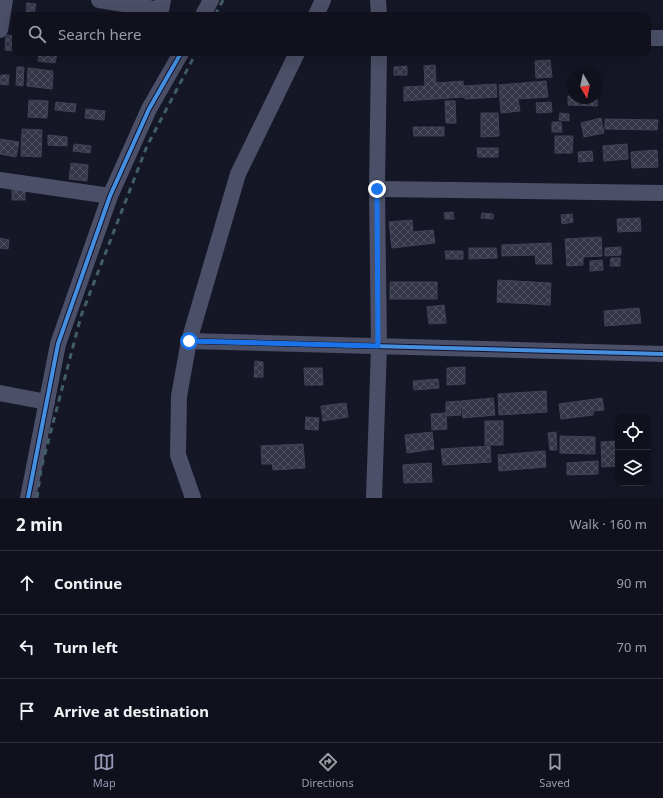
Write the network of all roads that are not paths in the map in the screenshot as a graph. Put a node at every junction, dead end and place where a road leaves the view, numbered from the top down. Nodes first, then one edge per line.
1 (5, 0) edge
2 (100, 0) edge
3 (211, 0) edge
4 (323, 0) edge
5 (378, 0) edge
6 (164, 8) edge
7 (205, 12) edge
8 (317, 12) edge
9 (379, 12) edge
10 (0, 30) edge
11 (651, 38) edge
12 (663, 38) edge
13 (179, 56) edge
14 (296, 56) edge
15 (379, 56) edge
16 (0, 180) edge
17 (377, 189) junction
18 (663, 193) edge
19 (110, 196) junction
20 (189, 341) junction
21 (378, 346) junction
22 (663, 354) edge
23 (0, 393) edge
24 (47, 402) junction
25 (28, 498) edge
26 (193, 498) edge
27 (374, 498) edge

1 - 10 street
2 - 6 street
3 - 7 street
4 - 8 street
5 - 9 street
11 - 12 street
13 - 19 street
14 - 20 street
15 - 17 street
16 - 19 street
17 - 18 street
17 - 21 street
19 - 24 street
20 - 21 street
20 - 26 street
21 - 22 street
21 - 27 street
23 - 24 street
24 - 25 street

